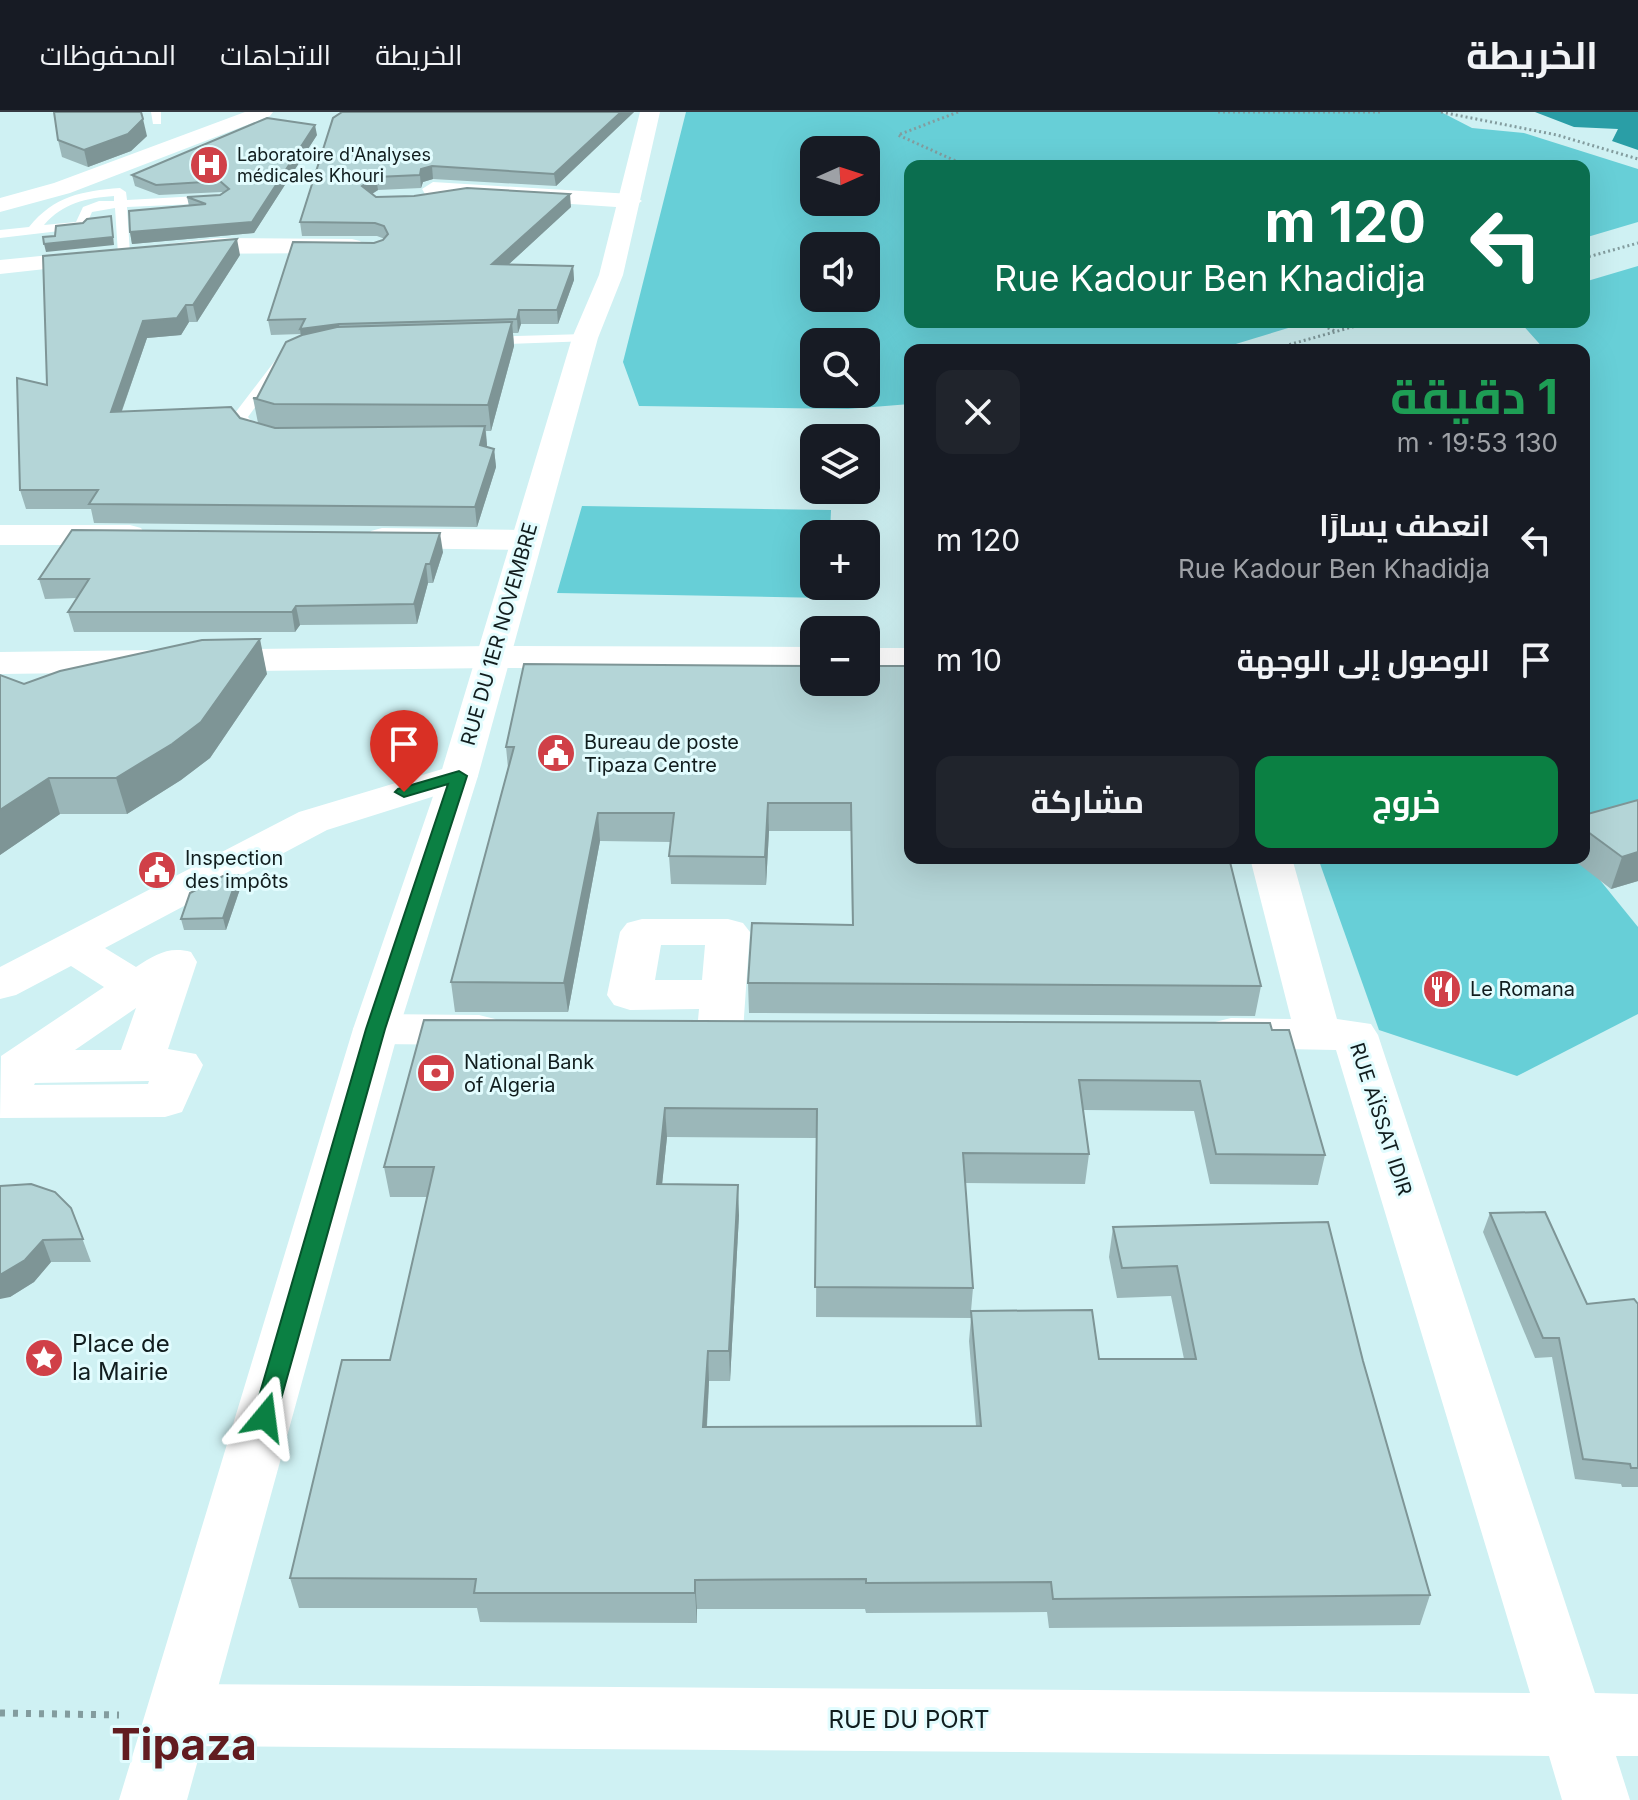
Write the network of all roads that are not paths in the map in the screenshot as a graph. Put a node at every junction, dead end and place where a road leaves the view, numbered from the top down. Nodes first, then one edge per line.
1 (263, 112) edge
2 (650, 112) edge
3 (128, 161) junction
4 (424, 194) edge
5 (120, 198) junction
6 (222, 199) edge
7 (631, 201) junction
8 (0, 205) edge
9 (35, 228) junction
10 (0, 234) edge
11 (376, 246) edge
12 (124, 254) junction
13 (0, 267) edge
14 (585, 338) junction
15 (463, 342) edge
16 (294, 355) edge
17 (278, 438) edge
18 (0, 535) edge
19 (161, 535) edge
20 (351, 538) edge
21 (526, 540) junction
22 (491, 657) junction
23 (800, 658) edge
24 (880, 659) edge
25 (904, 659) edge
26 (0, 663) edge
27 (459, 776) junction
28 (1273, 864) edge
29 (72, 947) junction
30 (0, 985) edge
31 (148, 994) junction
32 (376, 1029) junction
33 (516, 1030) edge
34 (610, 1030) edge
35 (767, 1031) edge
36 (1192, 1033) edge
37 (1318, 1033) junction
38 (179, 1715) junction
39 (1573, 1725) junction
40 (1638, 1725) edge
41 (153, 1800) edge
42 (1596, 1800) edge

1 - 3 street
2 - 7 street, RUE DU 1ER NOVEMBRE
3 - 5 lane
3 - 8 street
4 - 7 street
5 - 6 lane
5 - 9 lane
5 - 9 lane
5 - 12 lane
7 - 14 street, RUE DU 1ER NOVEMBRE
9 - 10 lane
11 - 12 street
12 - 13 street
14 - 15 lane
14 - 21 street, RUE DU 1ER NOVEMBRE
16 - 17 lane
18 - 19 street
20 - 21 street
21 - 22 street, RUE DU 1ER NOVEMBRE
22 - 23 street
22 - 26 street
22 - 27 street, RUE DU 1ER NOVEMBRE
24 - 25 street
27 - 29 street
27 - 32 street, RUE DU 1ER NOVEMBRE
28 - 37 street
29 - 30 street
29 - 31 street
31 - 31 street
32 - 33 street
32 - 38 street, RUE DU 1ER NOVEMBRE
34 - 35 street
36 - 37 street, RUE AÏSSAT IDIR
37 - 39 street, RUE AÏSSAT IDIR
38 - 39 street, RUE DU PORT
38 - 41 street, RUE DU 1ER NOVEMBRE
39 - 40 street, RUE DU PORT
39 - 42 street

